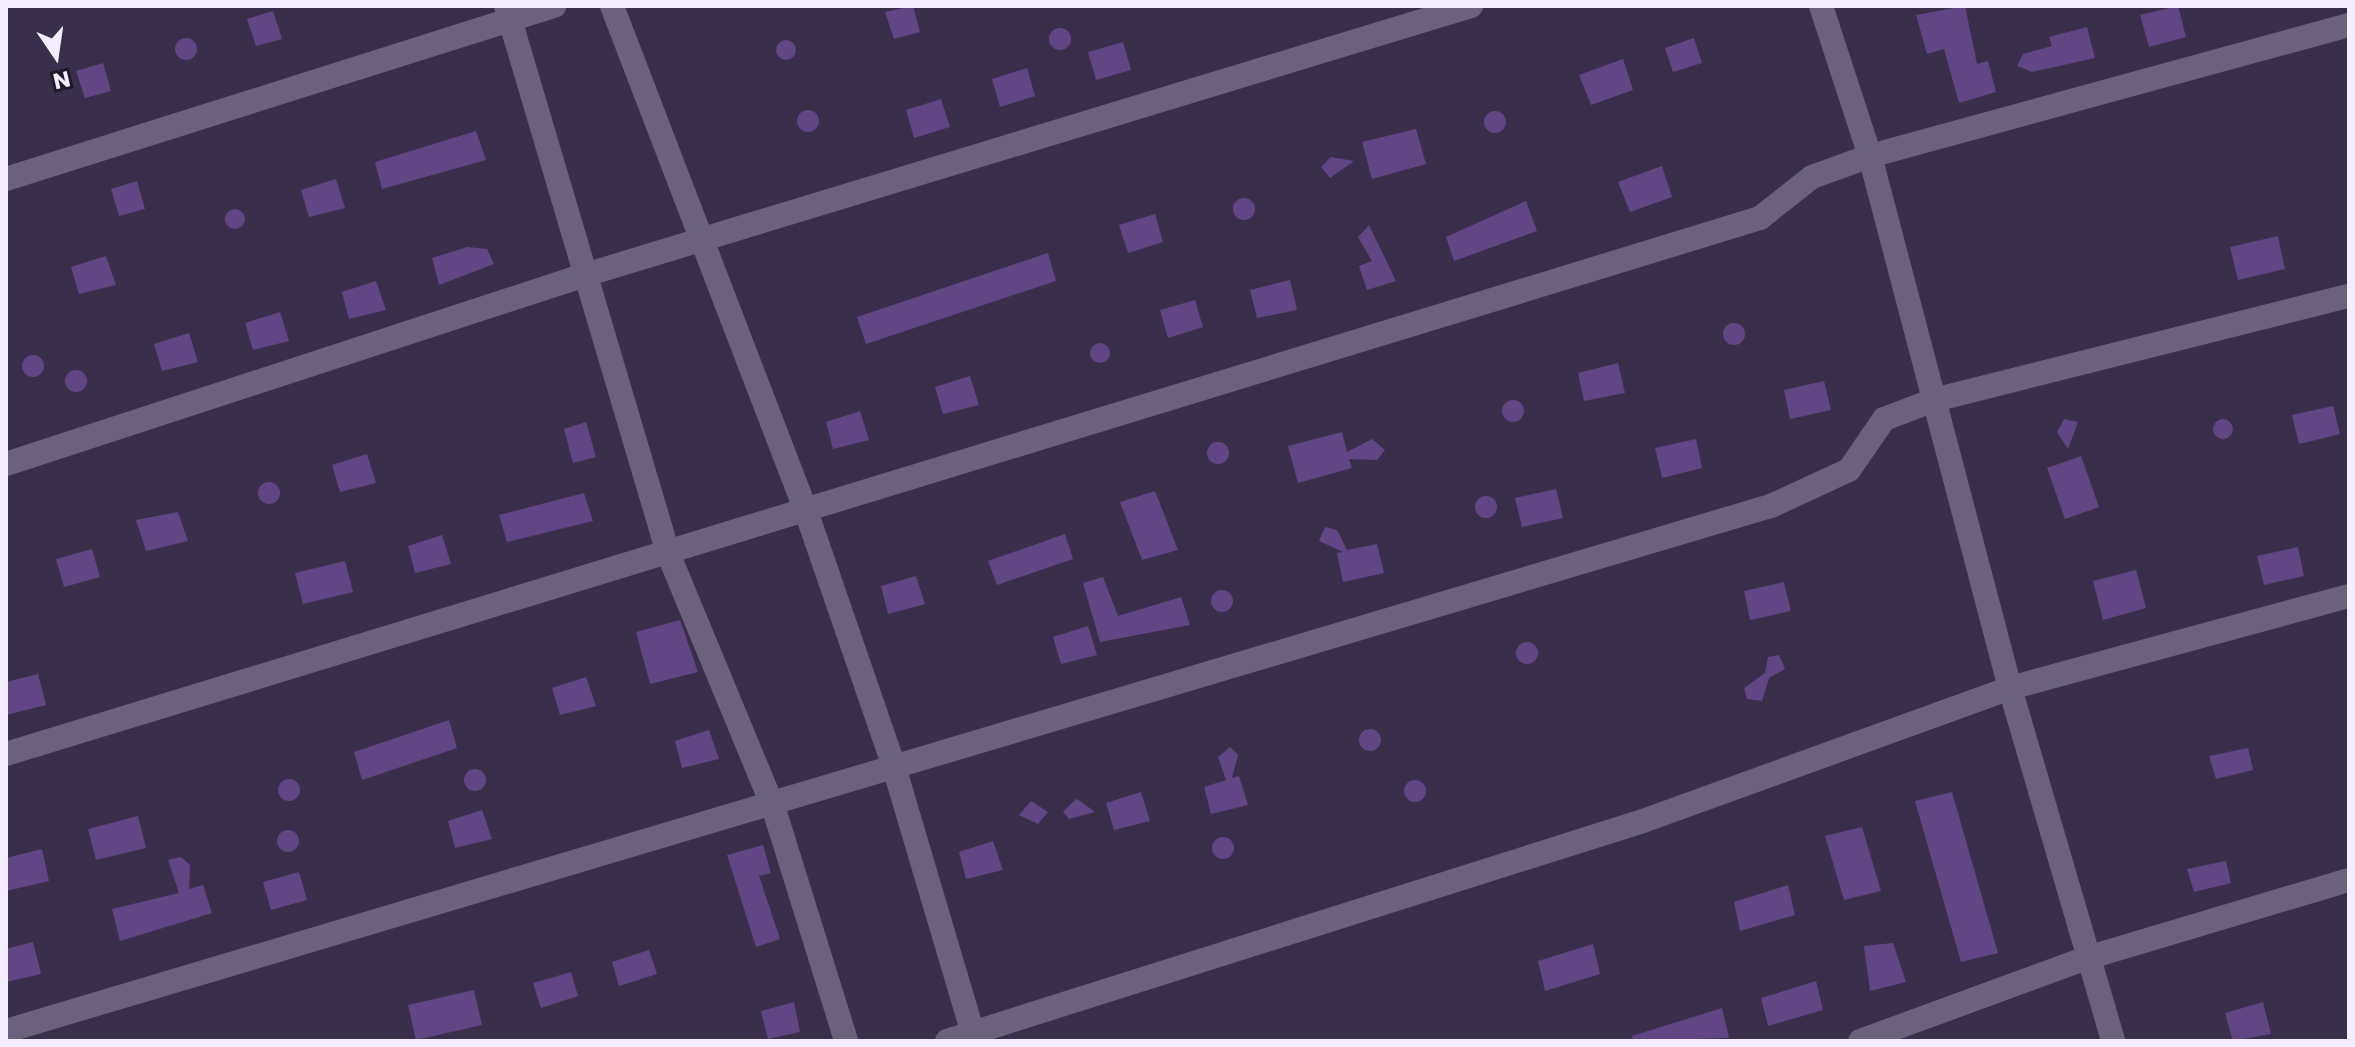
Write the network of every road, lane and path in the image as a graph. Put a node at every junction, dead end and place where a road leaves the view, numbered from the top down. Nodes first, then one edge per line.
1 (554, 6) edge
2 (612, 6) edge
3 (1471, 6) edge
4 (1821, 6) edge
5 (508, 13) edge
6 (2349, 25) edge
7 (1870, 156) junction
8 (6, 179) edge
9 (701, 238) junction
10 (585, 275) junction
11 (2349, 296) edge
12 (1934, 400) junction
13 (6, 464) edge
14 (806, 511) junction
15 (668, 553) junction
16 (2349, 596) edge
17 (2010, 688) junction
18 (6, 754) edge
19 (894, 767) junction
20 (773, 806) junction
21 (2349, 880) edge
22 (2087, 958) junction
23 (6, 1031) edge
24 (974, 1037) edge
25 (846, 1041) edge
26 (947, 1041) edge
27 (1860, 1041) edge
28 (2113, 1041) edge

1 - 5 street
2 - 9 street
3 - 9 street
4 - 7 street
5 - 8 street
5 - 10 street
6 - 7 street
7 - 12 street
7 - 14 street
9 - 10 street
9 - 14 street
10 - 13 street
10 - 15 street
11 - 12 street
12 - 17 street
12 - 19 street
14 - 15 street
14 - 19 street
15 - 18 street
15 - 20 street
16 - 17 street
17 - 22 street
17 - 24 street
19 - 20 street
19 - 24 street
20 - 23 street
20 - 25 street
21 - 22 street
22 - 27 street
22 - 28 street
24 - 26 street

